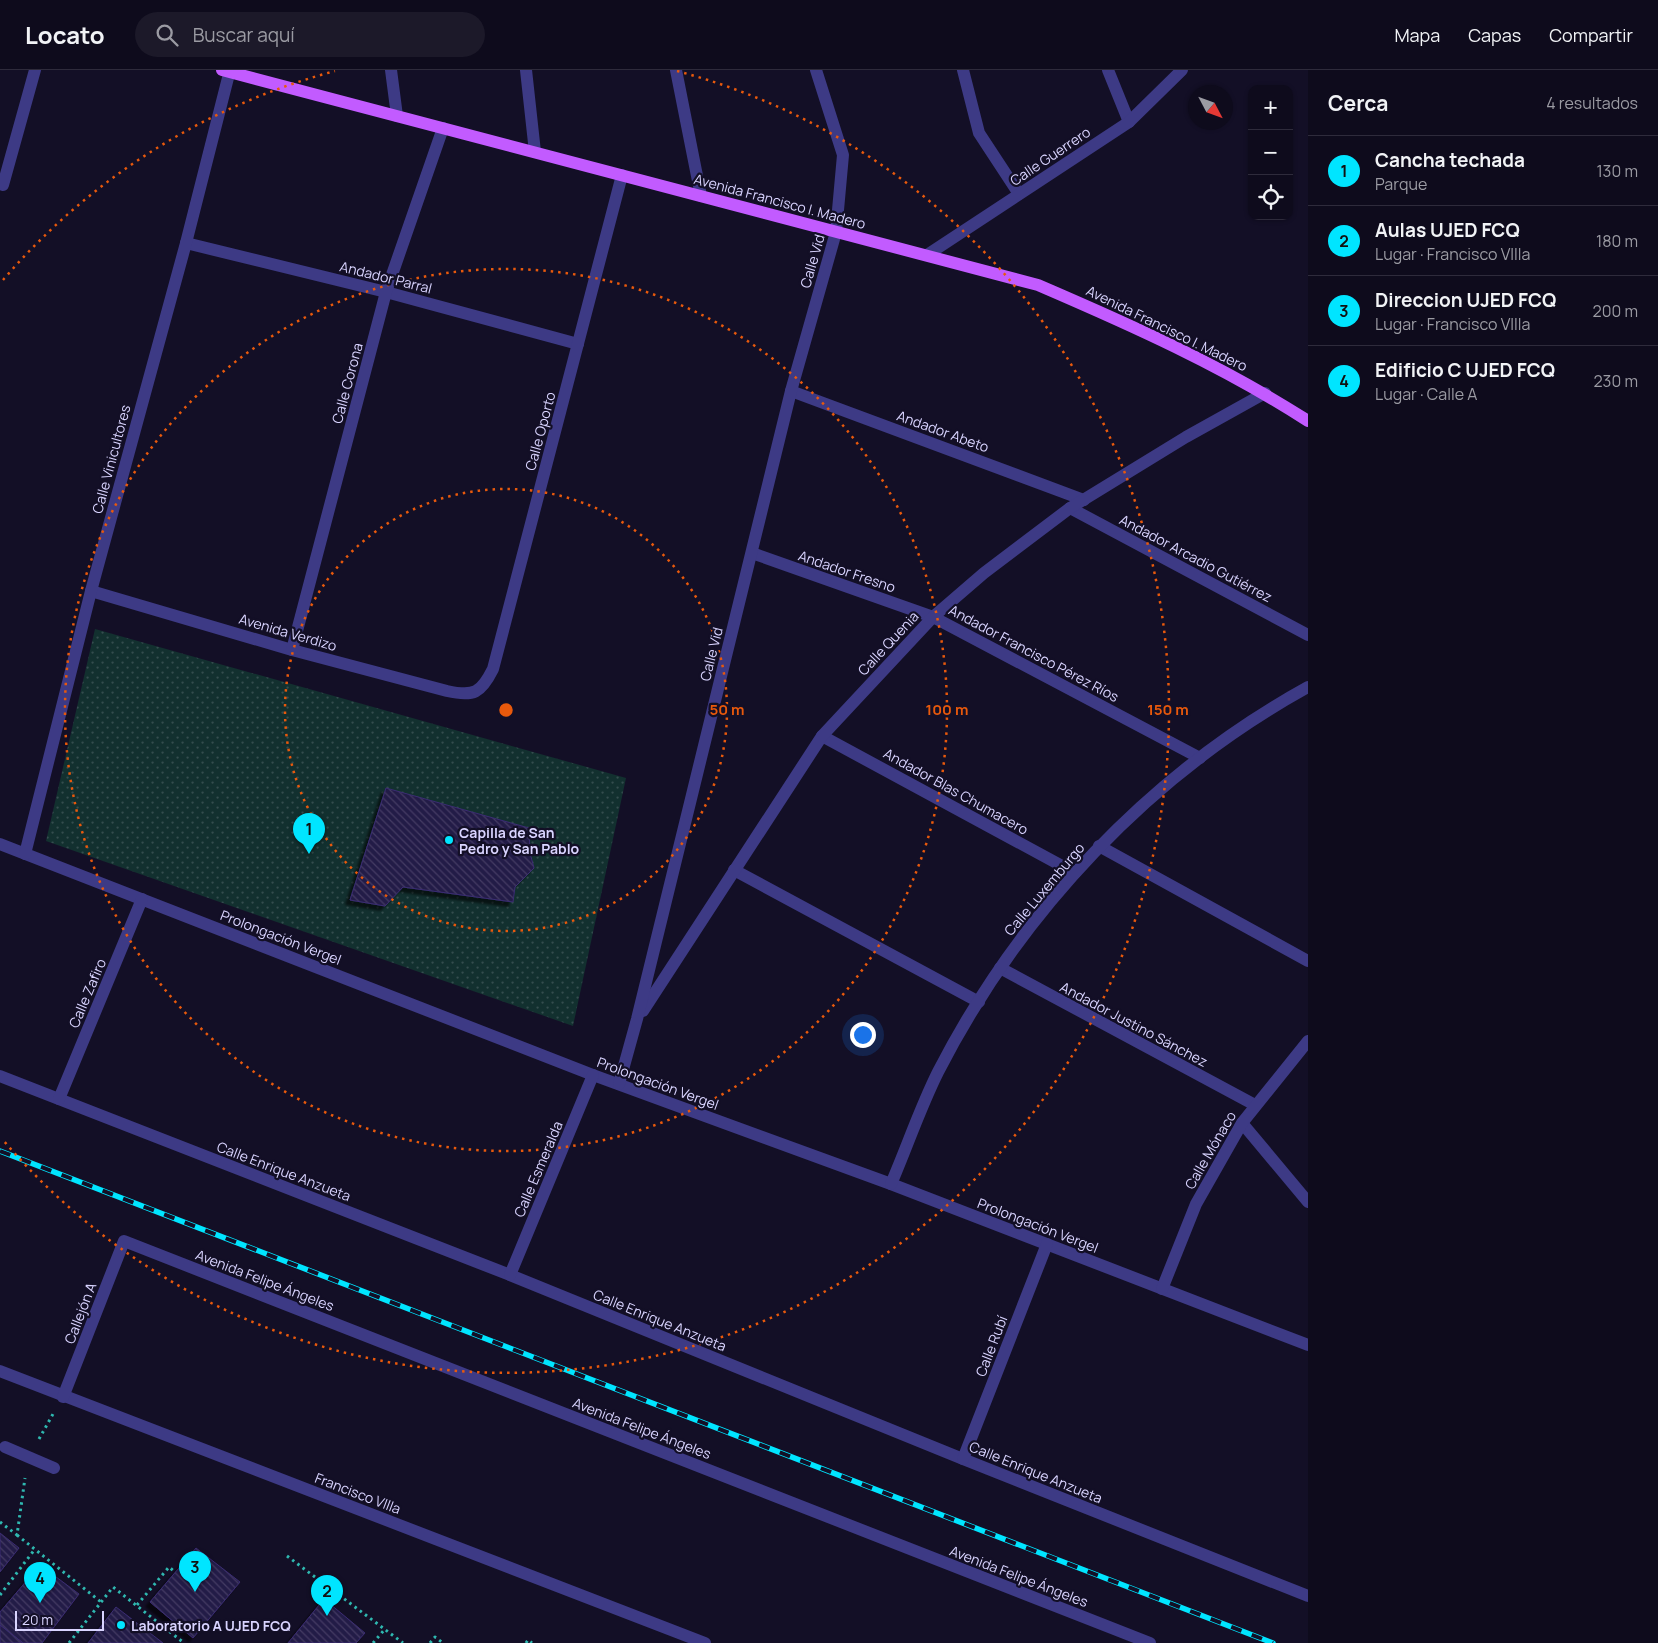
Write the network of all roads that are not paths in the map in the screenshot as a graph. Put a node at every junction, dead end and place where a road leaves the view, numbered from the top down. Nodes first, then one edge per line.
1 (35, 70) edge
2 (391, 70) edge
3 (526, 70) edge
4 (676, 70) edge
5 (816, 70) edge
6 (963, 70) edge
7 (1108, 70) edge
8 (1182, 70) edge
9 (227, 71) edge
10 (397, 116) junction
11 (1129, 122) junction
12 (443, 128) junction
13 (535, 152) junction
14 (622, 175) junction
15 (3, 185) dead end
16 (1019, 194) junction
17 (701, 196) junction
18 (836, 232) junction
19 (186, 243) junction
20 (927, 255) junction
21 (386, 292) junction
22 (578, 344) junction
23 (791, 391) junction
24 (1265, 393) junction
25 (1308, 422) edge
26 (1084, 500) junction
27 (1070, 508) junction
28 (752, 553) junction
29 (91, 591) junction
30 (933, 617) junction
31 (1308, 635) edge
32 (292, 650) junction
33 (1308, 686) edge
34 (478, 691) joint
35 (822, 736) junction
36 (1200, 758) junction
37 (0, 844) edge
38 (1099, 846) junction
39 (26, 854) junction
40 (734, 870) junction
41 (1075, 873) junction
42 (142, 899) junction
43 (1308, 961) edge
44 (1000, 968) junction
45 (980, 1002) junction
46 (638, 1020) junction
47 (1308, 1041) edge
48 (594, 1075) junction
49 (0, 1076) edge
50 (619, 1084) junction
51 (59, 1099) junction
52 (1255, 1105) junction
53 (1242, 1123) junction
54 (891, 1184) junction
55 (1308, 1202) edge
56 (124, 1241) joint
57 (1047, 1244) junction
58 (510, 1275) junction
59 (1162, 1289) junction
60 (1308, 1345) edge
61 (0, 1371) edge
62 (63, 1397) junction
63 (4, 1447) dead end
64 (963, 1459) junction
65 (54, 1468) dead end
66 (1308, 1596) edge
67 (705, 1643) edge
68 (1150, 1643) edge

1 - 15 street
2 - 10 street
3 - 13 street
4 - 17 street
5 - 18 street, Calle Vid
6 - 16 street
7 - 11 street
8 - 11 street, Calle Guerrero
9 - 10 main road, Avenida Francisco I. Madero
9 - 19 street, Calle Vinicultores
10 - 12 main road, Avenida Francisco I. Madero
11 - 16 street, Calle Guerrero
12 - 13 main road, Avenida Francisco I. Madero
12 - 21 street, Calle Corona
13 - 14 main road, Avenida Francisco I. Madero
14 - 17 main road, Avenida Francisco I. Madero
14 - 22 street, Calle Oporto
16 - 20 street, Calle Guerrero
17 - 18 main road, Avenida Francisco I. Madero
18 - 20 main road, Avenida Francisco I. Madero
18 - 23 street, Calle Vid
19 - 21 street, Andador Parral
19 - 29 street, Calle Vinicultores
20 - 24 main road, Avenida Francisco I. Madero
21 - 22 street, Andador Parral
21 - 32 street, Calle Corona
22 - 34 street, Calle Oporto
23 - 26 street, Andador Abeto
23 - 28 street, Calle Vid
24 - 25 main road, Avenida Francisco I. Madero
24 - 26 street, Calle Quenia
26 - 27 street, Calle Quenia
27 - 30 street, Calle Quenia
27 - 31 street, Andador Arcadio Gutiérrez
28 - 30 street, Andador Fresno
28 - 46 street, Calle Vid
29 - 32 street, Avenida Verdizo
29 - 39 street, Calle Vinicultores
30 - 35 street, Calle Quenia
30 - 36 street, Andador Francisco Pérez Ríos
32 - 34 street, Avenida Verdizo
33 - 36 street, Calle Luxemburgo
35 - 40 street, Calle Quenia
35 - 41 street, Andador Blas Chumacero
36 - 38 street, Calle Luxemburgo
37 - 39 street, Prolongación Vergel
38 - 41 street, Calle Luxemburgo
38 - 43 street
39 - 42 street, Prolongación Vergel
40 - 45 street
40 - 46 street, Calle Quenia
41 - 44 street, Calle Luxemburgo
42 - 48 street, Prolongación Vergel
42 - 51 street, Calle Zafiro
44 - 45 street, Calle Luxemburgo
44 - 52 street, Andador Justino Sánchez
45 - 54 street, Calle Luxemburgo
46 - 50 street, Calle Vid
47 - 52 street, Calle Mónaco
48 - 50 street, Prolongación Vergel
48 - 58 street, Calle Esmeralda
49 - 51 street, Calle Enrique Anzueta
50 - 54 street, Prolongación Vergel
51 - 58 street, Calle Enrique Anzueta
52 - 53 street, Calle Mónaco
53 - 55 street
53 - 59 street, Calle Mónaco
54 - 57 street, Prolongación Vergel
56 - 62 street, Callejón A
56 - 68 street, Avenida Felipe Ángeles
57 - 59 street, Prolongación Vergel
57 - 64 street, Calle Rubí
58 - 64 street, Calle Enrique Anzueta
59 - 60 street, Prolongación Vergel
61 - 62 street, Francisco VIlla
62 - 67 street, Francisco VIlla
63 - 65 street
64 - 66 street, Calle Enrique Anzueta

